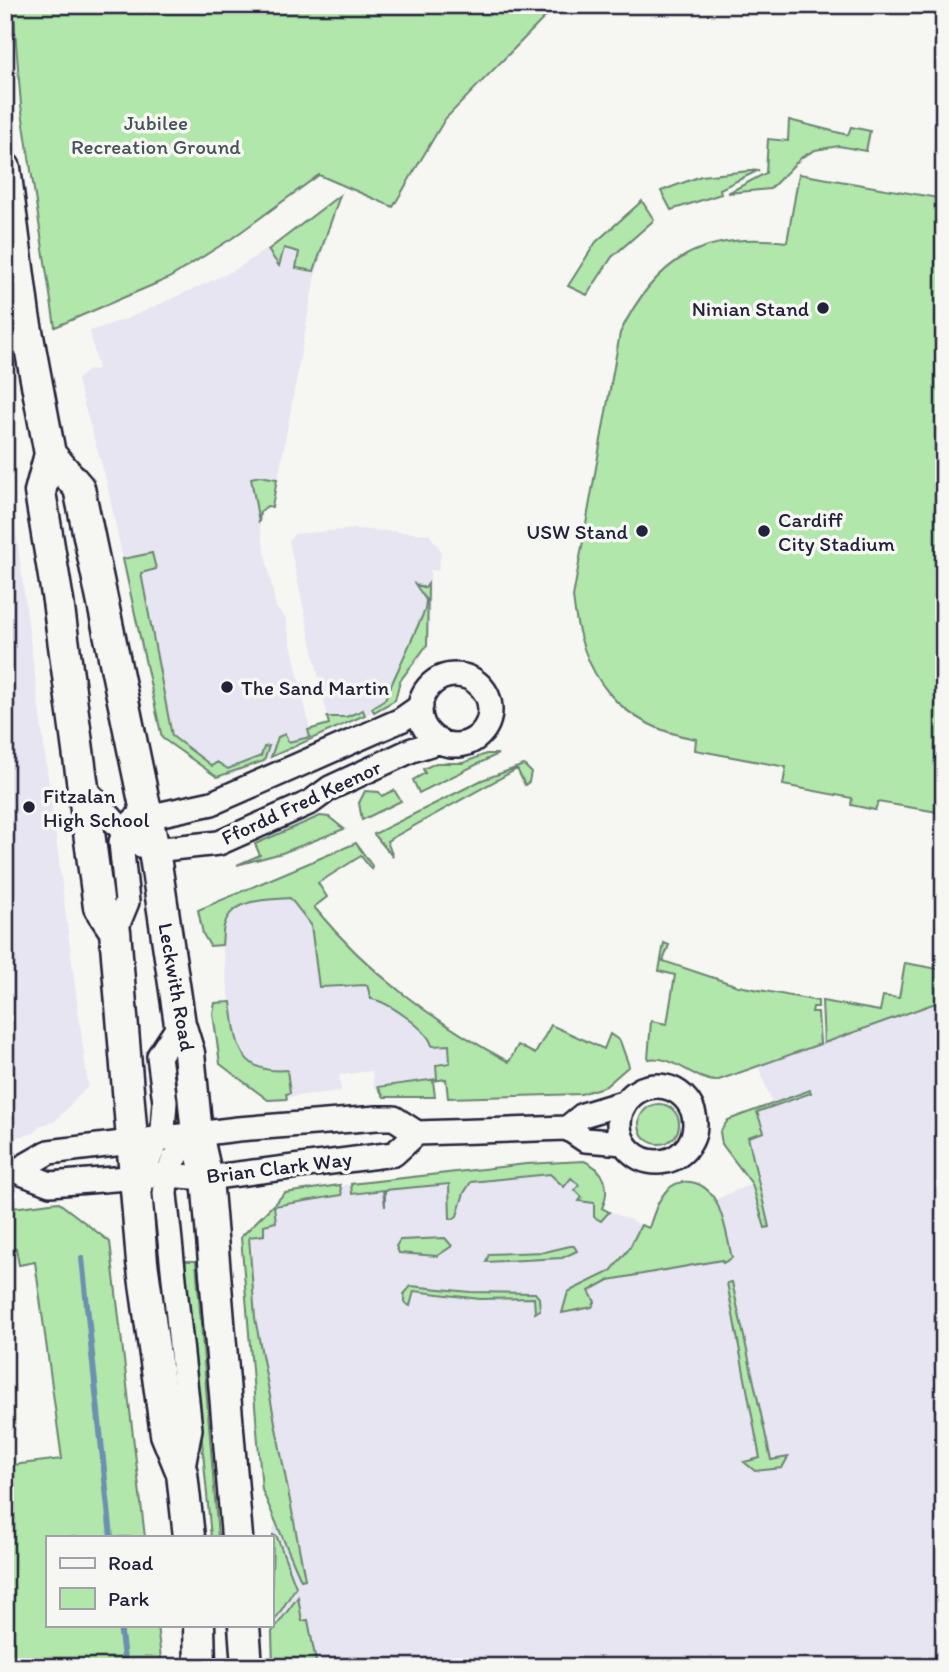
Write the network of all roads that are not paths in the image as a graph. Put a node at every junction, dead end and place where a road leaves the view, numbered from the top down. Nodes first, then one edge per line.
1 (5, 168) edge
2 (10, 253) edge
3 (50, 454) junction
4 (421, 706) junction
5 (440, 741) junction
6 (83, 787) junction
7 (136, 823) junction
8 (154, 850) junction
9 (115, 932) junction
10 (180, 1024) junction
11 (626, 1102) junction
12 (567, 1128) junction
13 (417, 1133) junction
14 (197, 1134) junction
15 (145, 1141) junction
16 (624, 1143) junction
17 (166, 1175) junction
18 (134, 1178) junction
19 (207, 1178) junction
20 (182, 1473) junction
21 (189, 1536) edge
22 (237, 1536) edge
23 (199, 1626) edge
24 (244, 1626) edge
25 (200, 1667) edge
26 (247, 1667) edge

1 - 2 main road, Leckwith Road
2 - 3 main road, Leckwith Road
3 - 6 main road, Leckwith Road
3 - 7 main road, Leckwith Road
4 - 5 street
4 - 5 street, Ffordd Fred Keenor
4 - 7 street, Ffordd Fred Keenor
5 - 8 street, Ffordd Fred Keenor
6 - 7 street
6 - 9 main road, Leckwith Road
7 - 8 main road, Leckwith Road
7 - 9 street
8 - 10 main road, Leckwith Road
9 - 15 main road, Leckwith Road
10 - 14 main road, Leckwith Road
10 - 15 street
11 - 12 street, Brian Clark Way
11 - 16 street
11 - 16 street, Brian Clark Way
12 - 13 street, Brian Clark Way
12 - 16 street, Brian Clark Way
13 - 14 street, Brian Clark Way
13 - 19 street, Brian Clark Way
14 - 15 street, Brian Clark Way
14 - 17 street
14 - 19 main road, Leckwith Road
15 - 18 main road, Leckwith Road
15 - 18 street, Brian Clark Way
17 - 18 street, Brian Clark Way
17 - 19 street, Brian Clark Way
17 - 20 street
18 - 20 main road, Leckwith Road
19 - 22 main road, Leckwith Road
20 - 21 main road, Leckwith Road
23 - 25 main road
24 - 26 main road

